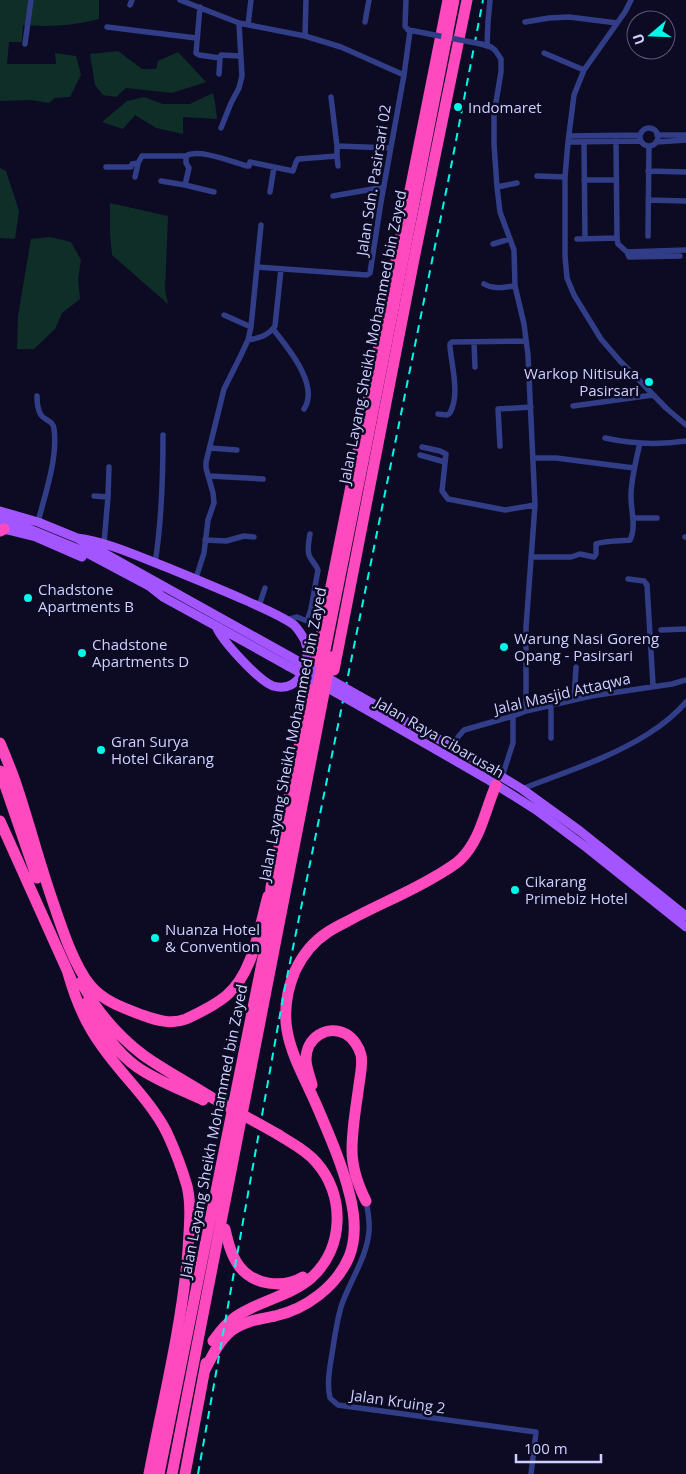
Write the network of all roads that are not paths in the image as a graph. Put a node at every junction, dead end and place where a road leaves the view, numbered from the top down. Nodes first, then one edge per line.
1 (31, 0) edge
2 (180, 0) edge
3 (251, 0) edge
4 (306, 0) edge
5 (369, 0) edge
6 (406, 0) edge
7 (448, 0) edge
8 (454, 0) edge
9 (459, 0) edge
10 (467, 0) edge
11 (490, 0) edge
12 (631, 0) edge
13 (200, 7) junction
14 (365, 22) dead end
15 (525, 22) dead end
16 (239, 23) junction
17 (617, 23) junction
18 (248, 24) junction
19 (107, 27) dead end
20 (412, 31) junction
21 (305, 36) junction
22 (196, 38) junction
23 (25, 44) dead end
24 (484, 45) junction
25 (544, 53) dead end
26 (240, 56) junction
27 (220, 58) junction
28 (584, 70) junction
29 (219, 74) dead end
30 (404, 75) junction
31 (331, 97) dead end
32 (221, 128) dead end
33 (658, 135) junction
34 (686, 135) edge
35 (640, 138) junction
36 (568, 139) junction
37 (686, 140) edge
38 (616, 141) junction
39 (584, 142) junction
40 (656, 142) junction
41 (337, 146) junction
42 (649, 146) junction
43 (390, 148) junction
44 (186, 156) junction
45 (337, 156) junction
46 (138, 164) junction
47 (338, 166) dead end
48 (106, 167) dead end
49 (274, 167) junction
50 (648, 171) junction
51 (686, 172) edge
52 (537, 176) dead end
53 (135, 177) dead end
54 (565, 177) junction
55 (584, 180) junction
56 (616, 180) junction
57 (161, 181) dead end
58 (518, 183) dead end
59 (185, 185) junction
60 (497, 186) junction
61 (384, 187) junction
62 (375, 189) junction
63 (214, 192) dead end
64 (270, 192) dead end
65 (333, 196) dead end
66 (648, 200) junction
67 (686, 201) edge
68 (381, 202) junction
69 (261, 225) dead end
70 (648, 236) dead end
71 (585, 238) junction
72 (617, 238) junction
73 (510, 239) junction
74 (576, 239) dead end
75 (493, 244) dead end
76 (686, 250) edge
77 (627, 252) junction
78 (680, 256) dead end
79 (257, 267) junction
80 (281, 269) junction
81 (484, 284) dead end
82 (516, 286) junction
83 (224, 315) dead end
84 (250, 327) junction
85 (273, 329) junction
86 (248, 340) junction
87 (526, 341) junction
88 (474, 342) junction
89 (475, 367) dead end
90 (653, 395) junction
91 (37, 396) dead end
92 (573, 406) dead end
93 (531, 407) junction
94 (304, 409) dead end
95 (438, 414) dead end
96 (686, 425) edge
97 (163, 434) dead end
98 (604, 438) dead end
99 (686, 441) edge
100 (640, 443) junction
101 (500, 446) dead end
102 (422, 447) dead end
103 (210, 448) junction
104 (237, 450) dead end
105 (420, 456) dead end
106 (534, 458) junction
107 (445, 462) junction
108 (109, 467) dead end
109 (634, 468) junction
110 (208, 476) junction
111 (263, 479) dead end
112 (94, 496) dead end
113 (108, 497) junction
114 (535, 505) junction
115 (632, 518) junction
116 (657, 518) dead end
117 (1, 520) edge
118 (38, 522) junction
119 (310, 534) dead end
120 (254, 537) dead end
121 (76, 538) junction
122 (205, 540) junction
123 (104, 544) junction
124 (532, 557) junction
125 (155, 563) junction
126 (196, 578) junction
127 (628, 579) dead end
128 (264, 588) dead end
129 (167, 593) junction
130 (259, 606) junction
131 (286, 620) junction
132 (216, 626) junction
133 (686, 629) edge
134 (661, 630) dead end
135 (576, 667) dead end
136 (686, 680) edge
137 (653, 685) junction
138 (574, 700) junction
139 (360, 701) junction
140 (686, 702) edge
141 (551, 706) junction
142 (526, 711) junction
143 (513, 716) junction
144 (551, 738) dead end
145 (0, 743) edge
146 (453, 747) junction
147 (0, 771) edge
148 (499, 781) junction
149 (519, 794) junction
150 (0, 821) edge
151 (271, 887) junction
152 (686, 916) edge
153 (686, 927) edge
154 (68, 974) junction
155 (207, 1098) junction
156 (319, 1111) junction
157 (277, 1137) junction
158 (366, 1200) joint
159 (224, 1229) junction
160 (205, 1370) junction
161 (148, 1474) edge
162 (159, 1474) edge
163 (172, 1474) edge
164 (178, 1474) edge
165 (186, 1474) edge
166 (531, 1474) edge

1 - 23 street
2 - 13 street
3 - 18 street
4 - 21 street
5 - 14 street
6 - 20 street, Jalan Sdn. Pasirsari 02
7 - 151 highway
8 - 162 highway, Jalan Layang Sheikh Mohammed bin Zayed, bridge
9 - 163 highway, Jalan Layang Sheikh Mohammed bin Zayed, bridge
10 - 159 highway
11 - 24 street
12 - 17 street
13 - 16 street
13 - 22 street
15 - 17 street
16 - 18 street
16 - 26 street
17 - 28 street
18 - 21 street
19 - 22 street
20 - 24 street, bridge
20 - 30 street, Jalan Sdn. Pasirsari 02
21 - 30 street
22 - 27 street
24 - 60 street
25 - 28 street
26 - 27 street
26 - 32 street
27 - 29 street
28 - 36 street
30 - 43 street, Jalan Sdn. Pasirsari 02
31 - 41 street
33 - 34 street
33 - 35 street
33 - 40 street
35 - 36 street
35 - 38 street
35 - 42 street
36 - 39 street
36 - 54 street
37 - 40 street
38 - 39 street
38 - 56 street
39 - 55 street
40 - 42 street
41 - 43 street
41 - 45 street
42 - 50 street
43 - 61 street, Jalan Sdn. Pasirsari 02
44 - 46 street
44 - 49 street
44 - 59 street
45 - 47 street
45 - 49 street
46 - 48 street
46 - 53 street
49 - 64 street
50 - 51 street
50 - 66 street
52 - 54 street
54 - 90 street
55 - 56 street
55 - 71 street
56 - 72 street
57 - 59 street
58 - 60 street
59 - 63 street
60 - 73 street
61 - 62 street
61 - 68 street, Jalan Sdn. Pasirsari 02
62 - 65 street
62 - 68 street
66 - 67 street
66 - 70 street
68 - 80 street, Jalan Sdn. Pasirsari 02
69 - 79 street
71 - 72 street
71 - 74 street
72 - 77 street
73 - 75 street
73 - 82 street
76 - 77 street
77 - 78 street
79 - 80 street
79 - 84 street
80 - 85 street
81 - 82 street
82 - 87 street
83 - 84 street
84 - 86 street
85 - 86 street
85 - 94 street
86 - 103 street
87 - 88 street
87 - 93 street
88 - 89 street
88 - 95 street
90 - 92 street
90 - 96 street
91 - 118 street
93 - 101 street
93 - 106 street
97 - 125 street
98 - 100 street
99 - 100 street
100 - 109 street
102 - 107 street
103 - 104 street
103 - 110 street
105 - 107 street
106 - 109 street
106 - 114 street
107 - 114 street
108 - 113 street
109 - 115 street
110 - 111 street
110 - 122 street
112 - 113 street
113 - 123 street
114 - 124 street
115 - 116 street
115 - 124 street
117 - 118 main road, Jalan Raya Cibarusah
117 - 129 main road, Jalan Raya Cibarusah
117 - 129 main road, Jalan Raya Cibarusah
118 - 121 main road, Jalan Raya Cibarusah
119 - 131 street
120 - 122 street
121 - 123 main road
121 - 129 main road, Jalan Raya Cibarusah
122 - 126 street
123 - 125 main road
124 - 142 street
125 - 126 main road
126 - 130 main road
127 - 137 street
128 - 130 street
129 - 132 main road, Jalan Raya Cibarusah
129 - 139 main road, Jalan Raya Cibarusah, bridge
130 - 131 main road
131 - 132 main road
132 - 139 main road, Jalan Raya Cibarusah, bridge
133 - 134 street
135 - 138 street
136 - 137 street, Jalal Masjid Attaqwa
137 - 138 street, Jalal Masjid Attaqwa
138 - 141 street, Jalal Masjid Attaqwa
139 - 146 main road, Jalan Raya Cibarusah
139 - 148 main road, Jalan Raya Cibarusah
140 - 149 street
141 - 142 street, Jalal Masjid Attaqwa
141 - 144 street
142 - 143 street, Jalal Masjid Attaqwa
143 - 146 street, Jalal Masjid Attaqwa
143 - 148 street
145 - 151 highway
146 - 148 main road, Jalan Raya Cibarusah
147 - 155 highway
148 - 149 main road, Jalan Raya Cibarusah
148 - 156 highway
149 - 152 main road, Jalan Raya Cibarusah
149 - 153 main road, Jalan Raya Cibarusah
150 - 154 highway
151 - 162 highway
154 - 155 highway
154 - 161 highway
155 - 157 highway, bridge
156 - 158 highway
156 - 160 highway
157 - 159 highway
157 - 160 highway
158 - 166 street, Jalan Kruing 2
159 - 164 highway
160 - 165 highway

